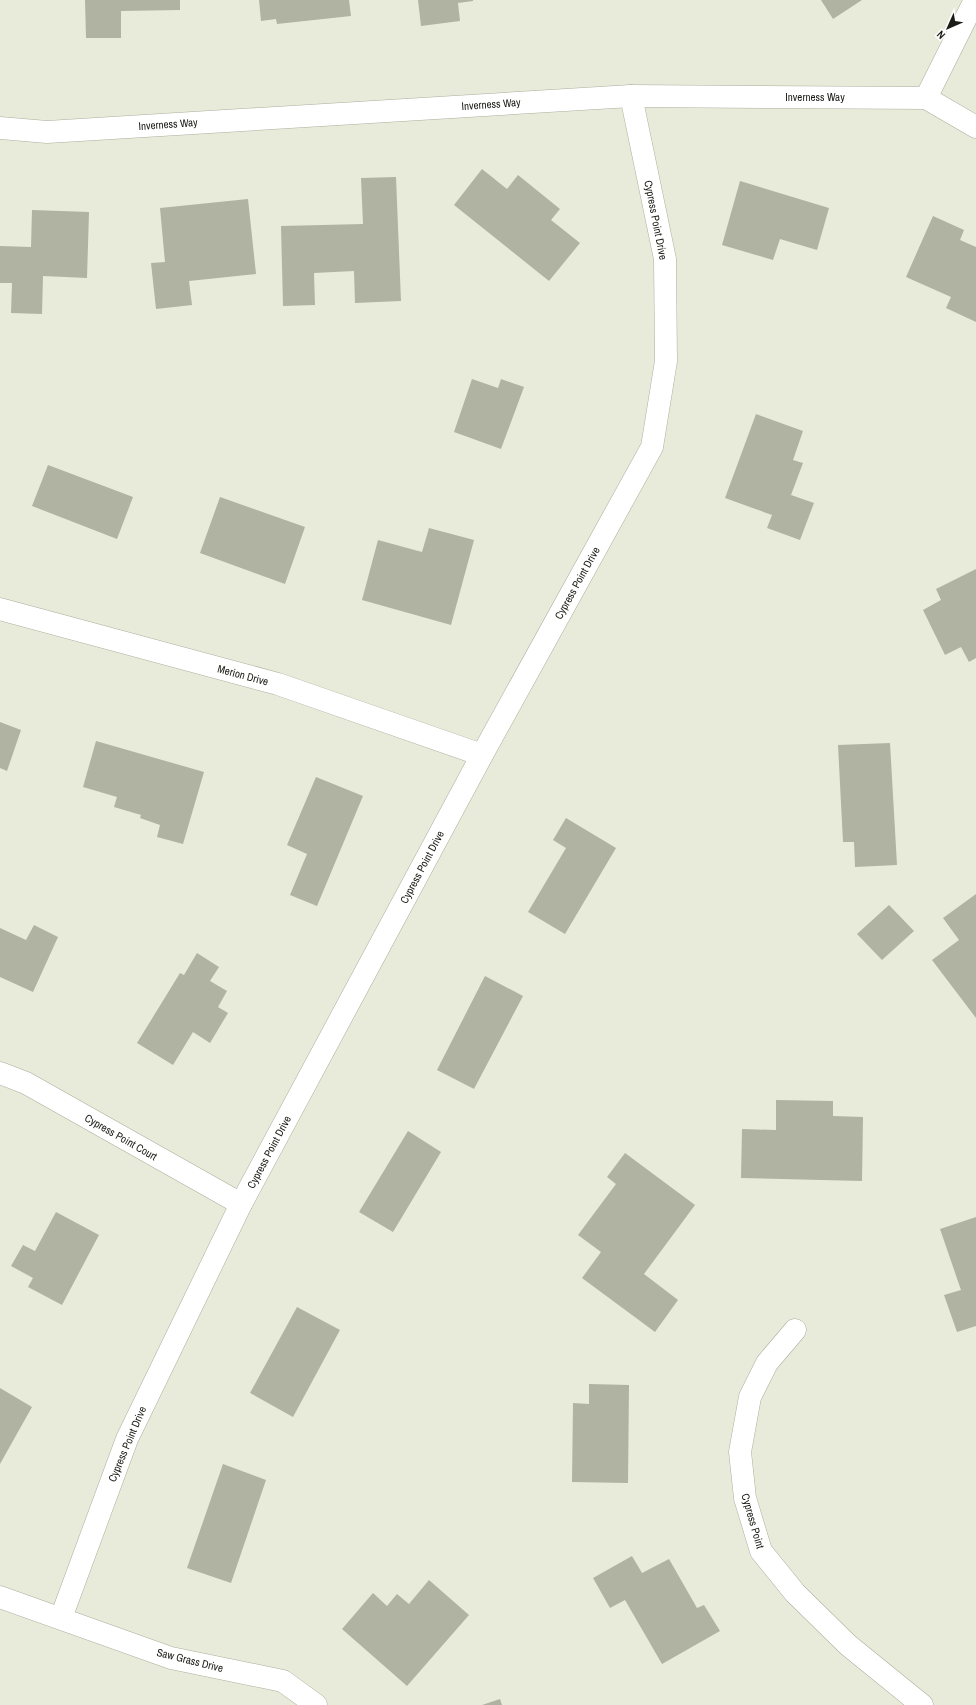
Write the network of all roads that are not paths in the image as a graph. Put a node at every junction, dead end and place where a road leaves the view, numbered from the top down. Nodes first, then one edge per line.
1 (975, 0) edge
2 (631, 96) junction
3 (926, 98) junction
4 (976, 127) edge
5 (0, 128) edge
6 (0, 609) edge
7 (482, 756) junction
8 (0, 1073) edge
9 (241, 1204) junction
10 (795, 1330) dead end
11 (0, 1597) edge
12 (61, 1618) junction
13 (316, 1705) edge
14 (922, 1705) edge

1 - 3 street
2 - 3 street, Inverness Way
2 - 5 street, Inverness Way
2 - 7 street, Cypress Point Drive
3 - 4 street, Inverness Way
6 - 7 street, Merion Drive
7 - 9 street, Cypress Point Drive
8 - 9 street, Cypress Point Court
9 - 12 street, Cypress Point Drive
10 - 14 street, Cypress Point
11 - 12 street
12 - 13 street, Saw Grass Drive

